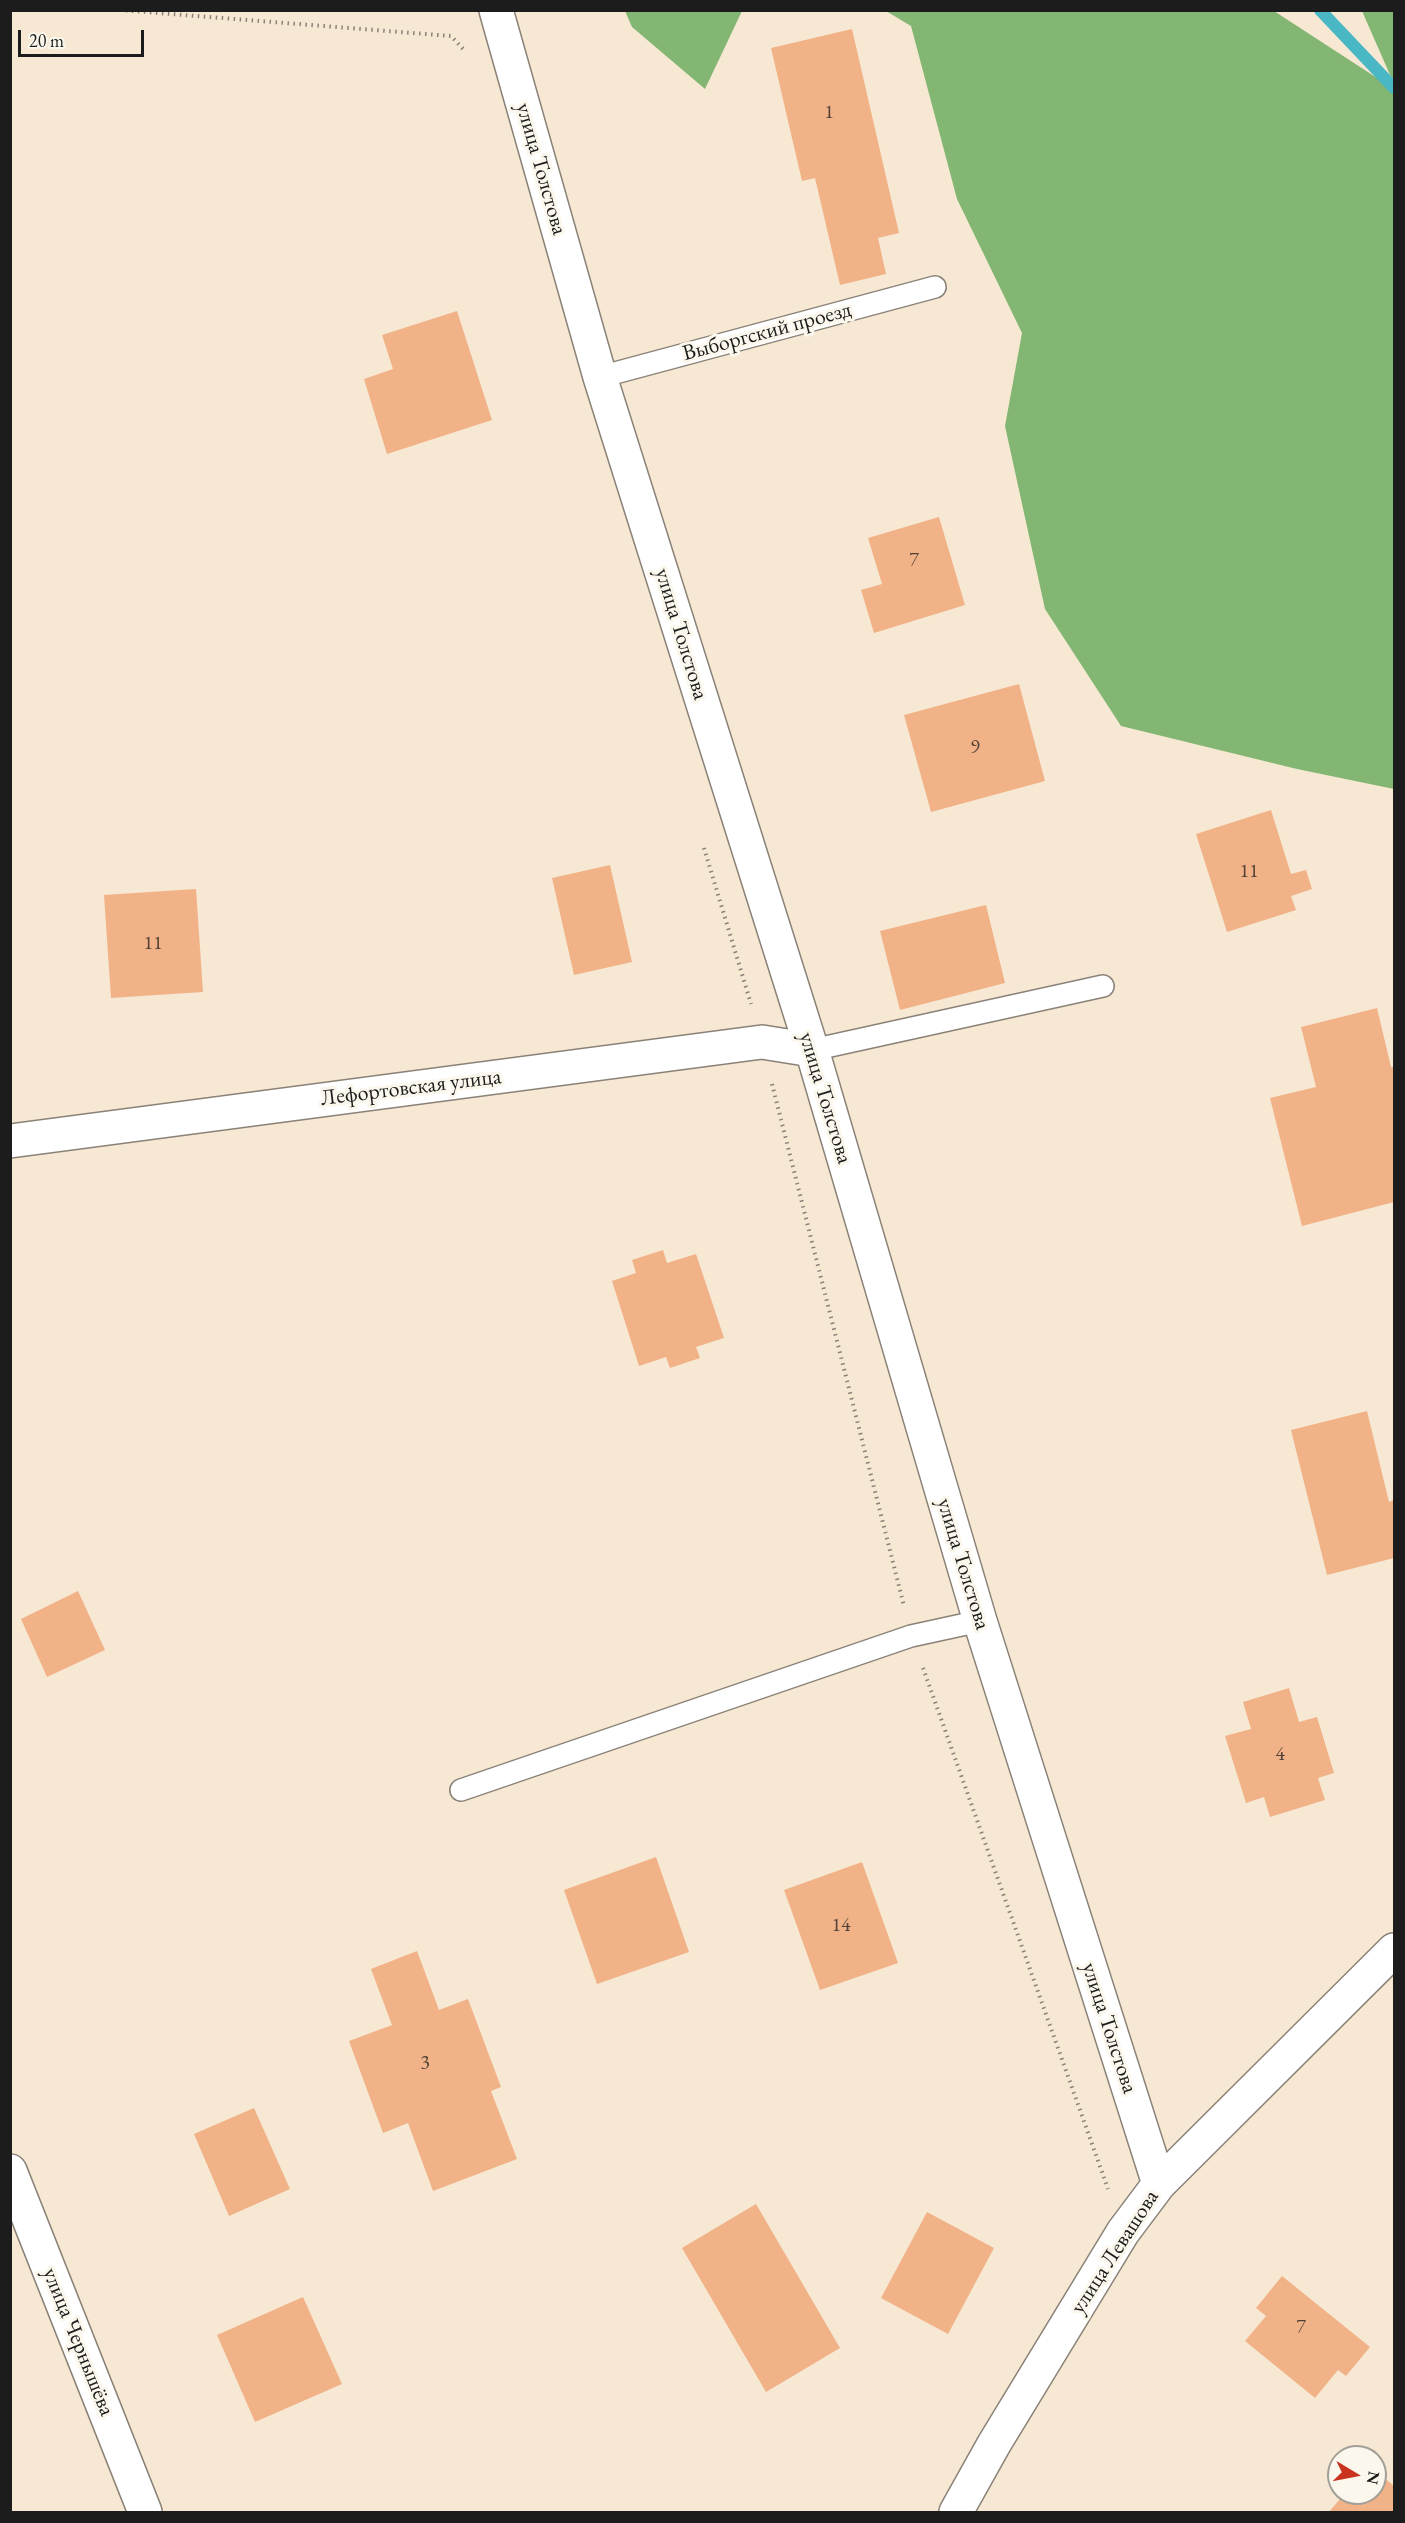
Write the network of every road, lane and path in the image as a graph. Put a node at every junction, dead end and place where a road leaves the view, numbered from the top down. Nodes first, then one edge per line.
1 (120, 10) edge
2 (496, 10) edge
3 (471, 57) dead end
4 (935, 287) dead end
5 (600, 377) junction
6 (701, 836) dead end
7 (1103, 986) dead end
8 (762, 1042) junction
9 (812, 1050) junction
10 (10, 1141) edge
11 (980, 1621) junction
12 (912, 1636) junction
13 (461, 1790) dead end
14 (1395, 1950) edge
15 (10, 2171) edge
16 (1159, 2184) junction
17 (1123, 2232) junction
18 (146, 2512) edge
19 (956, 2512) edge

1 - 3 path
2 - 5 street, улица Толстова
4 - 5 lane, Выборгский проезд
5 - 9 street, улица Толстова
6 - 8 path
7 - 9 lane
8 - 9 street, Лефортовская улица
8 - 10 street, Лефортовская улица
8 - 12 path
9 - 11 street, улица Толстова
11 - 12 lane
11 - 16 street, улица Толстова
12 - 13 lane
12 - 17 path
14 - 16 street, улица Левашова
15 - 18 street, улица Чернышёва
16 - 17 street, улица Левашова
17 - 19 street, улица Левашова

